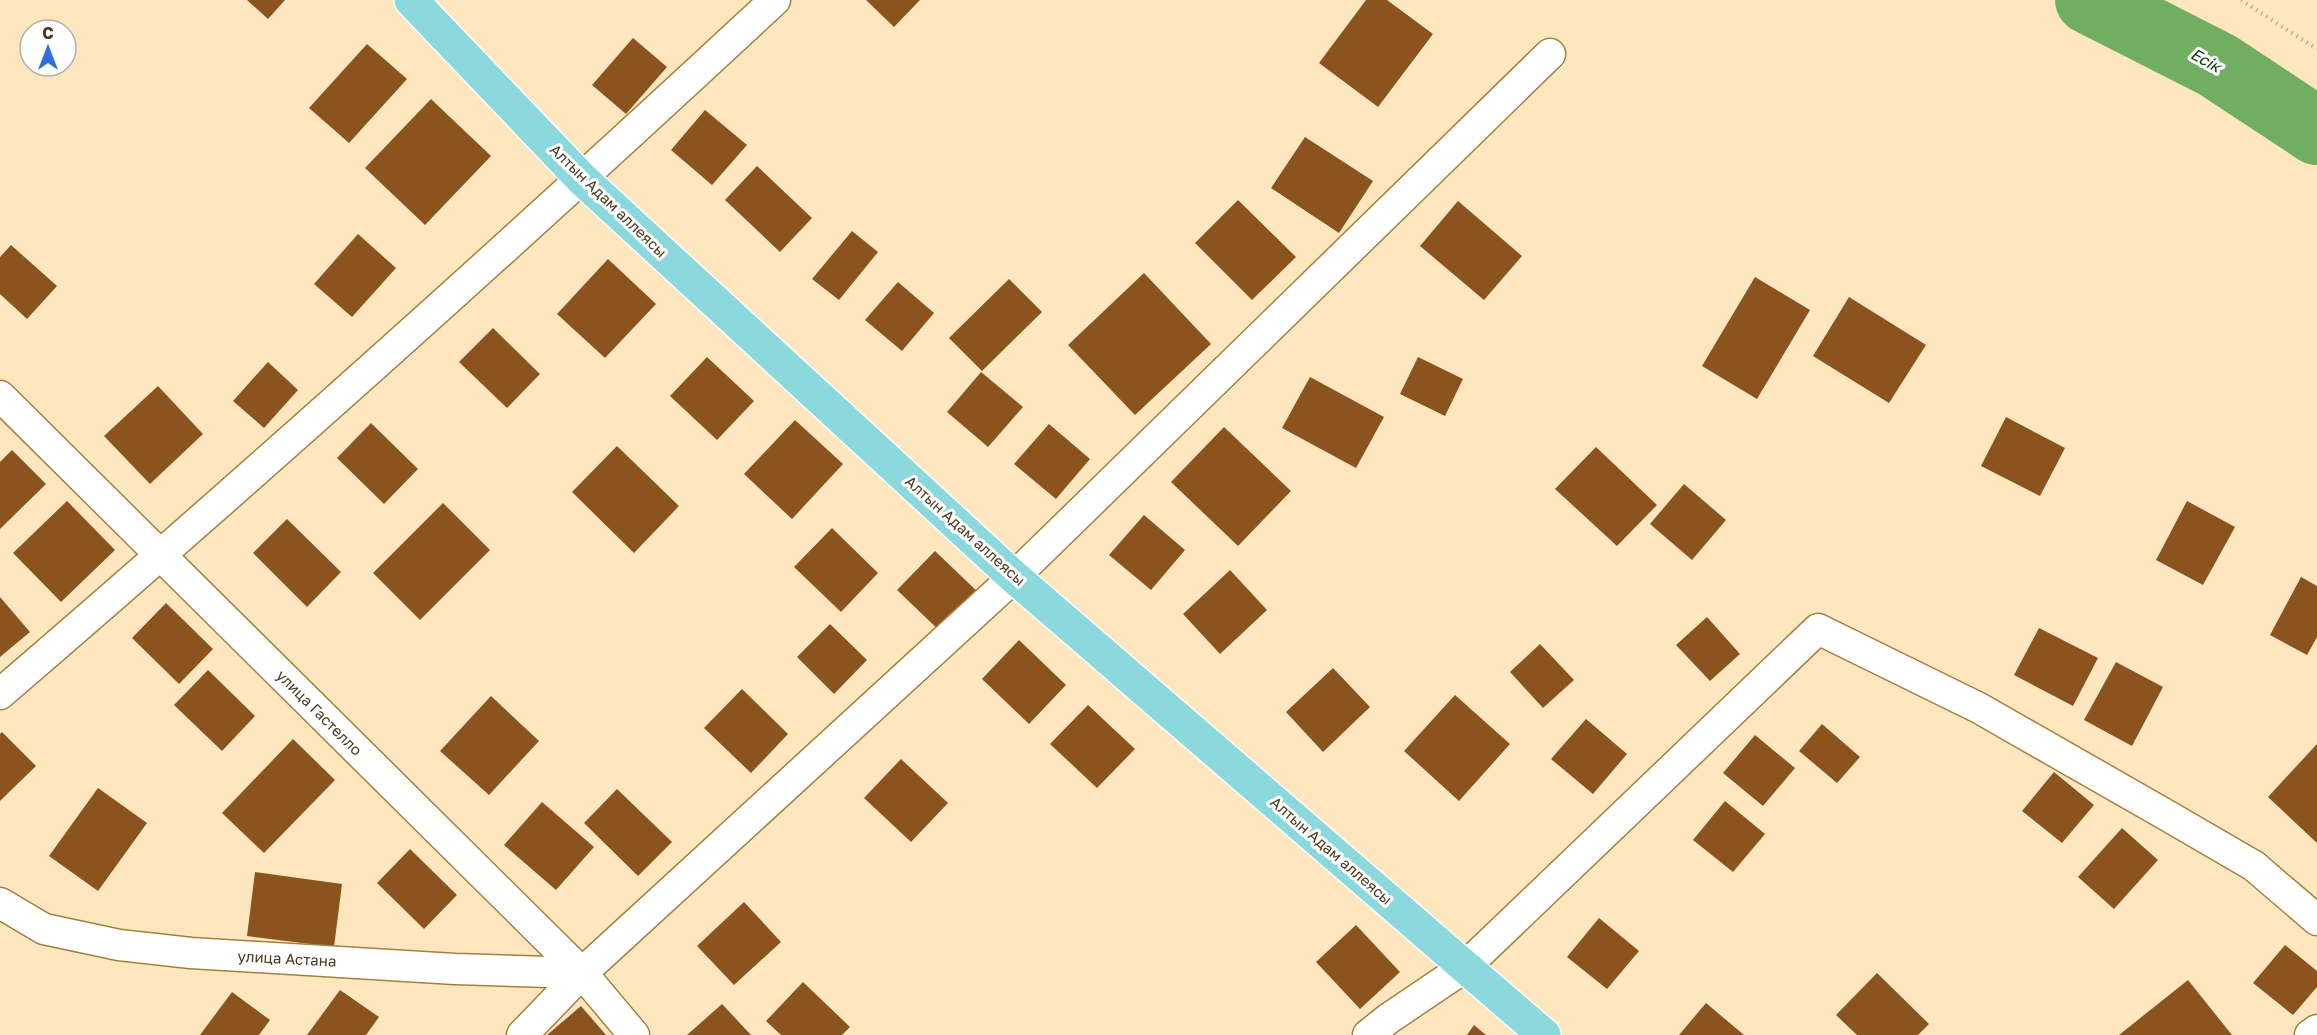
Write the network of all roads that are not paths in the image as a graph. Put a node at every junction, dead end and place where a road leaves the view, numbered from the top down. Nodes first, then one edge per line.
1 (411, 0) edge
2 (776, 0) edge
3 (1550, 54) dead end
4 (582, 179) junction
5 (0, 396) edge
6 (160, 556) junction
7 (1014, 577) junction
8 (0, 694) edge
9 (0, 903) edge
10 (2317, 920) edge
11 (1465, 967) junction
12 (582, 974) junction
13 (2317, 1029) edge
14 (522, 1035) edge
15 (634, 1035) edge
16 (1368, 1035) edge
17 (1544, 1035) edge
18 (2310, 1035) edge

1 - 4 main road, Алтын Адам аллеясы
2 - 4 street
3 - 7 street
4 - 6 street
4 - 7 main road, Алтын Адам аллеясы
5 - 6 street, улица Гастелло
6 - 8 street
6 - 12 street, улица Гастелло
7 - 11 main road, Алтын Адам аллеясы
7 - 12 street
9 - 12 street, улица Астана
10 - 11 street
11 - 16 street
11 - 17 main road, Алтын Адам аллеясы
12 - 14 street
12 - 15 street, улица Гастелло
13 - 18 street

